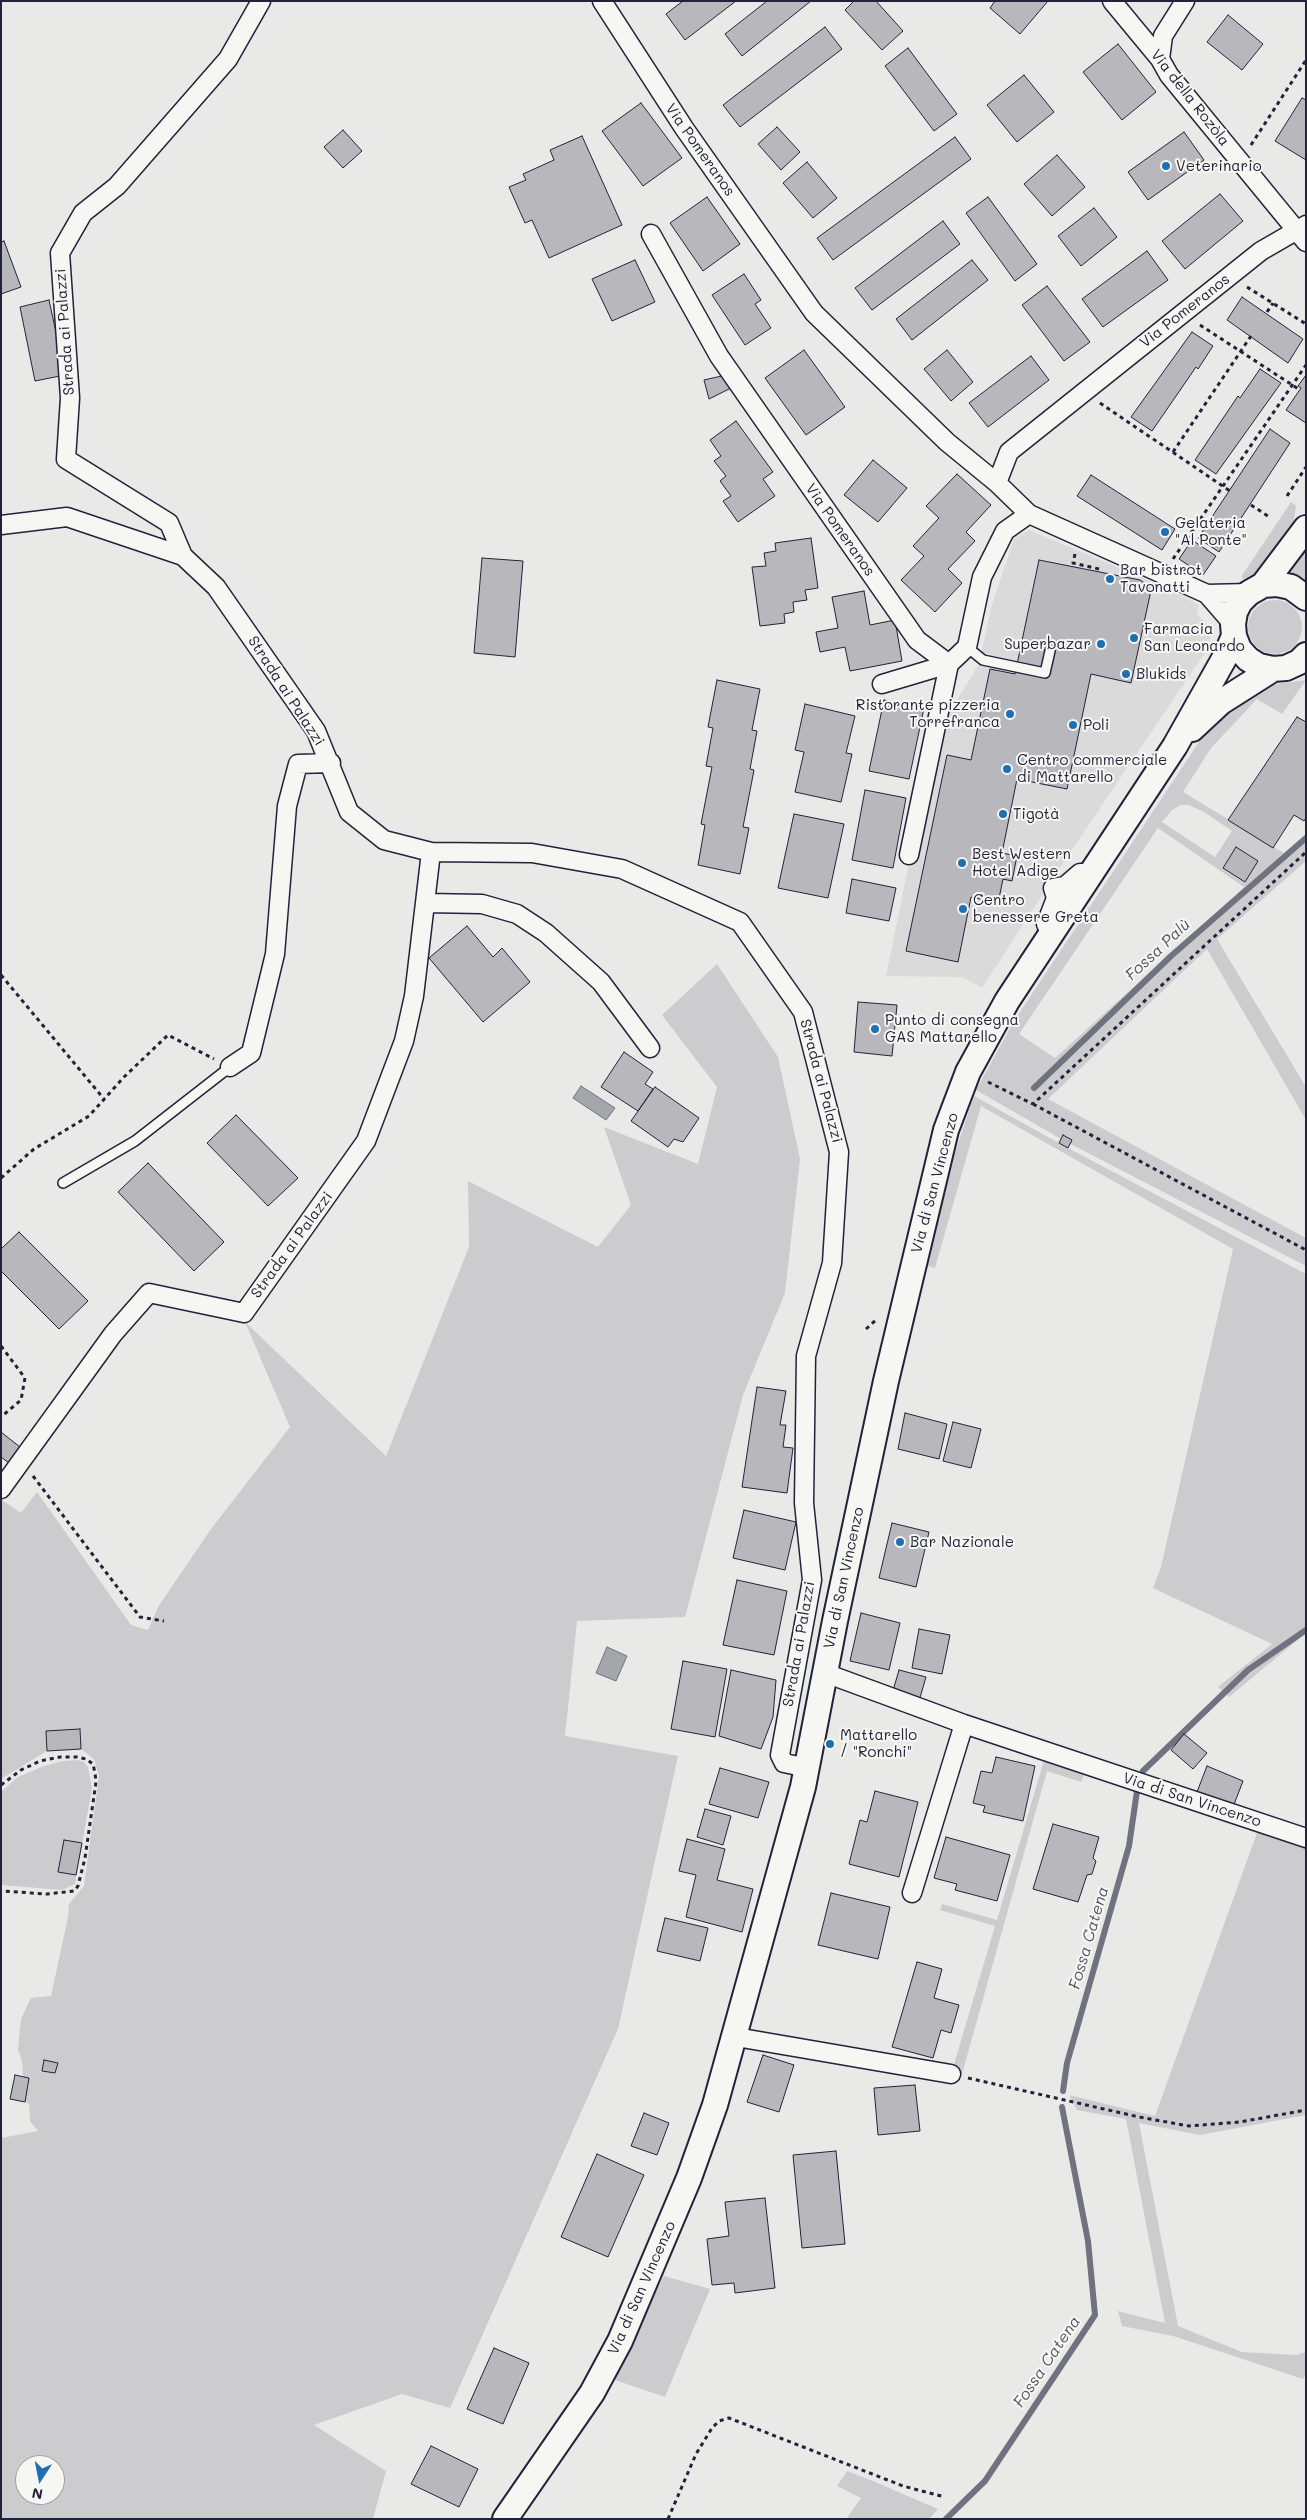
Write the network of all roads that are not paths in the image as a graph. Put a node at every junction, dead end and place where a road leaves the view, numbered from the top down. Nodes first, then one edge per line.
1 (262, 1) edge
2 (602, 1) edge
3 (1112, 1) edge
4 (1184, 1) edge
5 (1160, 59) junction
6 (1303, 232) edge
7 (651, 234) dead end
8 (997, 482) junction
9 (1029, 514) junction
10 (1, 525) edge
11 (1306, 528) edge
12 (183, 556) junction
13 (1256, 589) junction
14 (1207, 594) junction
15 (1306, 598) edge
16 (1233, 630) junction
17 (967, 648) junction
18 (1050, 651) dead end
19 (1306, 655) edge
20 (949, 664) junction
21 (1288, 668) edge
22 (882, 684) dead end
23 (1175, 746) junction
24 (330, 763) junction
25 (431, 852) junction
26 (909, 855) dead end
27 (426, 903) junction
28 (650, 1048) dead end
29 (230, 1067) joint
30 (63, 1183) dead end
31 (1, 1489) edge
32 (825, 1673) junction
33 (964, 1724) junction
34 (786, 1726) junction
35 (815, 1732) junction
36 (808, 1768) junction
37 (1306, 1838) edge
38 (912, 1893) dead end
39 (736, 2037) junction
40 (951, 2074) road end
41 (505, 2519) edge

1 - 12 street, Strada ai Palazzi
2 - 8 street, Via Pomeranos
3 - 5 street, Via della Rozòla
4 - 5 street
5 - 6 street, Via della Rozòla
6 - 8 street, Via Pomeranos
7 - 20 street, Via Pomeranos
8 - 9 street, Via Pomeranos
9 - 14 street, Via Pomeranos
9 - 17 street
10 - 12 street, Strada ai Palazzi
11 - 13 main road, Via di San Vincenzo
12 - 24 street, Strada ai Palazzi
13 - 14 street, Via Pomeranos
13 - 15 main road
13 - 16 main road, Via di San Vincenzo
14 - 16 street, Via Pomeranos
16 - 21 main road
16 - 23 main road, Via di San Vincenzo
17 - 18 lane
17 - 20 street
19 - 21 main road, Via di San Vincenzo
20 - 22 street
20 - 26 street
21 - 23 main road, Via di San Vincenzo
23 - 32 main road, Via di San Vincenzo
24 - 25 street, Strada ai Palazzi
24 - 29 street
25 - 27 street, Strada ai Palazzi
25 - 34 street, Strada ai Palazzi
27 - 28 street
27 - 31 street, Strada ai Palazzi
29 - 30 lane
32 - 33 street, Via di San Vincenzo
32 - 35 main road, Via di San Vincenzo
33 - 37 street, Via di San Vincenzo
33 - 38 street
34 - 35 street, Strada ai Palazzi
34 - 36 street, Strada ai Palazzi
35 - 36 main road, Via di San Vincenzo
36 - 39 main road, Via di San Vincenzo
39 - 40 street
39 - 41 main road, Via di San Vincenzo

